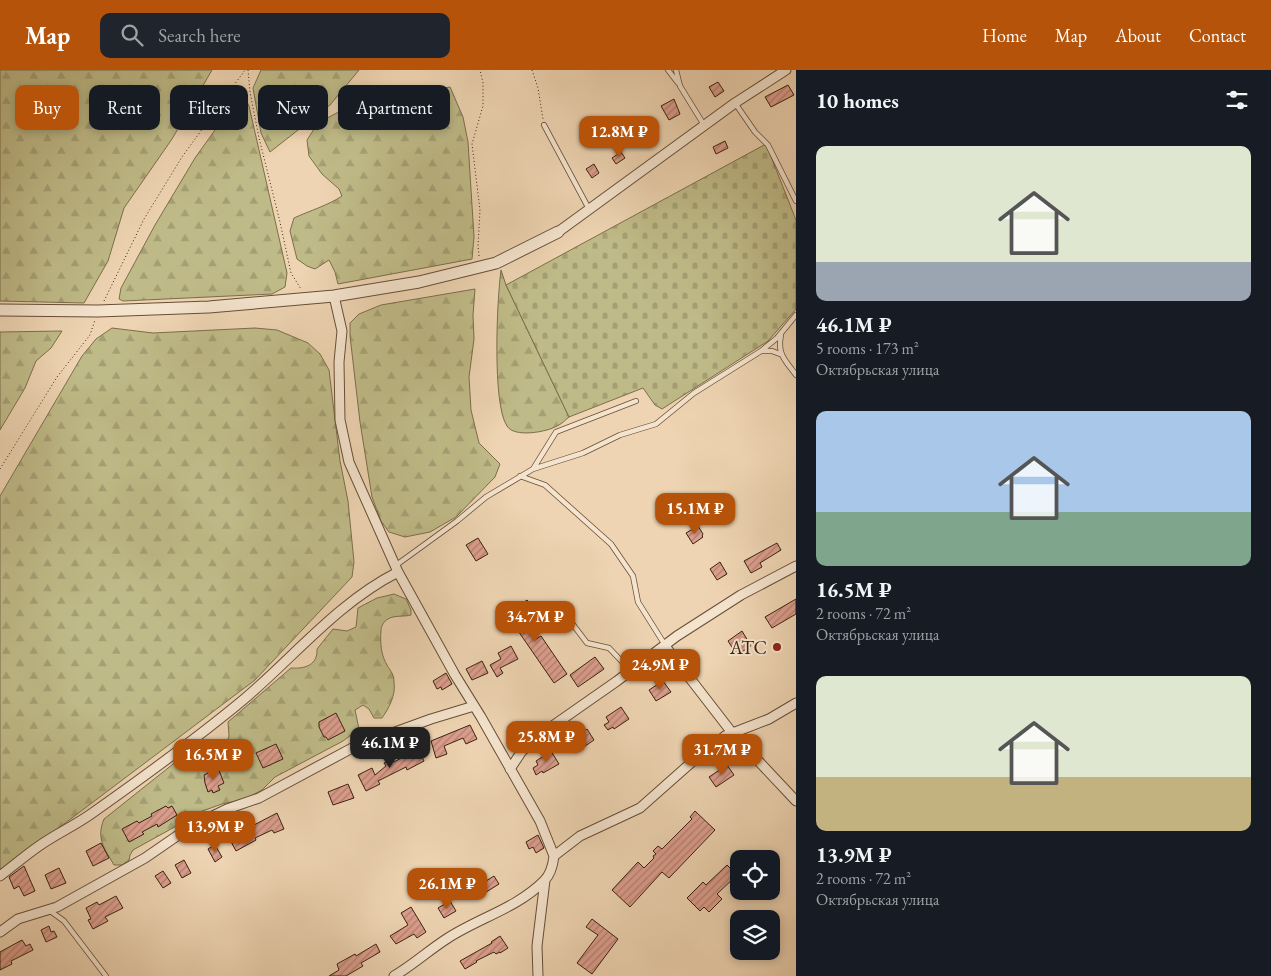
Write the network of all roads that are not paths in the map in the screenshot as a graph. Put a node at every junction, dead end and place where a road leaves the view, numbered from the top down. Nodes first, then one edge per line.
1 (668, 70) edge
2 (676, 70) edge
3 (786, 70) edge
4 (680, 86) junction
5 (735, 103) junction
6 (544, 125) road end
7 (704, 125) junction
8 (796, 201) edge
9 (589, 209) junction
10 (558, 232) joint
11 (334, 296) junction
12 (0, 310) edge
13 (796, 315) edge
14 (782, 332) junction
15 (761, 351) junction
16 (780, 354) junction
17 (796, 375) edge
18 (636, 401) dead end
19 (533, 469) junction
20 (520, 476) junction
21 (796, 566) edge
22 (396, 569) junction
23 (568, 618) dead end
24 (665, 646) junction
25 (631, 671) junction
26 (796, 702) edge
27 (474, 706) junction
28 (733, 734) junction
29 (510, 769) junction
30 (796, 801) edge
31 (554, 856) junction
32 (0, 876) edge
33 (545, 880) junction
34 (48, 910) junction
35 (0, 932) edge
36 (106, 976) edge
37 (394, 976) edge
38 (538, 976) edge

1 - 4 lane
2 - 4 lane
3 - 5 street
4 - 7 lane
5 - 7 street
5 - 8 lane
6 - 9 lane
7 - 9 street
9 - 10 street
10 - 11 street
11 - 12 street
11 - 22 street
13 - 14 lane
14 - 15 lane
14 - 16 lane
15 - 16 lane
15 - 19 lane
16 - 17 lane
18 - 19 lane
19 - 20 lane
20 - 22 lane
20 - 24 lane
21 - 24 street
22 - 27 street
22 - 32 street
23 - 25 lane
24 - 25 street
24 - 28 street
25 - 29 street
26 - 28 street
27 - 29 street
27 - 34 street
28 - 30 street
28 - 31 street
29 - 31 street
31 - 33 street
33 - 37 street
33 - 38 street
34 - 35 street
34 - 36 lane

